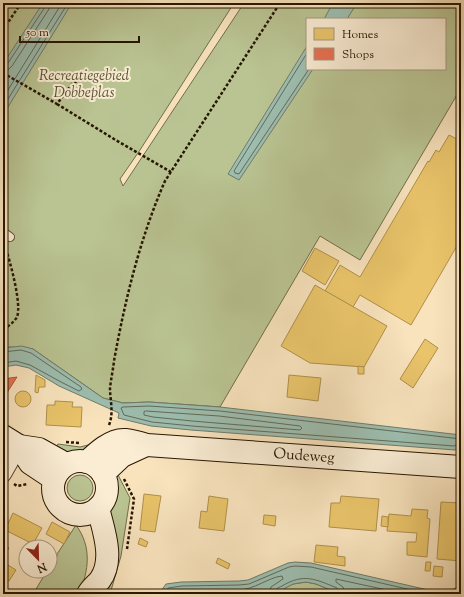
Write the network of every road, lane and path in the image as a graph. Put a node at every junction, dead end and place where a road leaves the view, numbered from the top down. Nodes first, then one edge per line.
1 (8, 3) edge
2 (21, 3) edge
3 (280, 3) edge
4 (3, 12) edge
5 (3, 30) edge
6 (3, 73) edge
7 (90, 73) dead end
8 (57, 104) junction
9 (171, 172) junction
10 (6, 235) edge
11 (3, 329) edge
12 (111, 412) dead end
13 (11, 441) edge
14 (461, 467) edge
15 (95, 468) junction
16 (60, 472) junction
17 (3, 474) edge
18 (125, 480) dead end
19 (91, 511) junction
20 (127, 551) dead end
21 (89, 591) edge

1 - 4 path
2 - 5 path
3 - 9 path
6 - 8 path
7 - 8 path
8 - 9 path
9 - 12 path
10 - 11 path
13 - 16 main road
13 - 17 street
14 - 15 main road, Oudeweg
15 - 16 main road
15 - 19 main road
16 - 19 main road
18 - 20 path
19 - 21 main road

